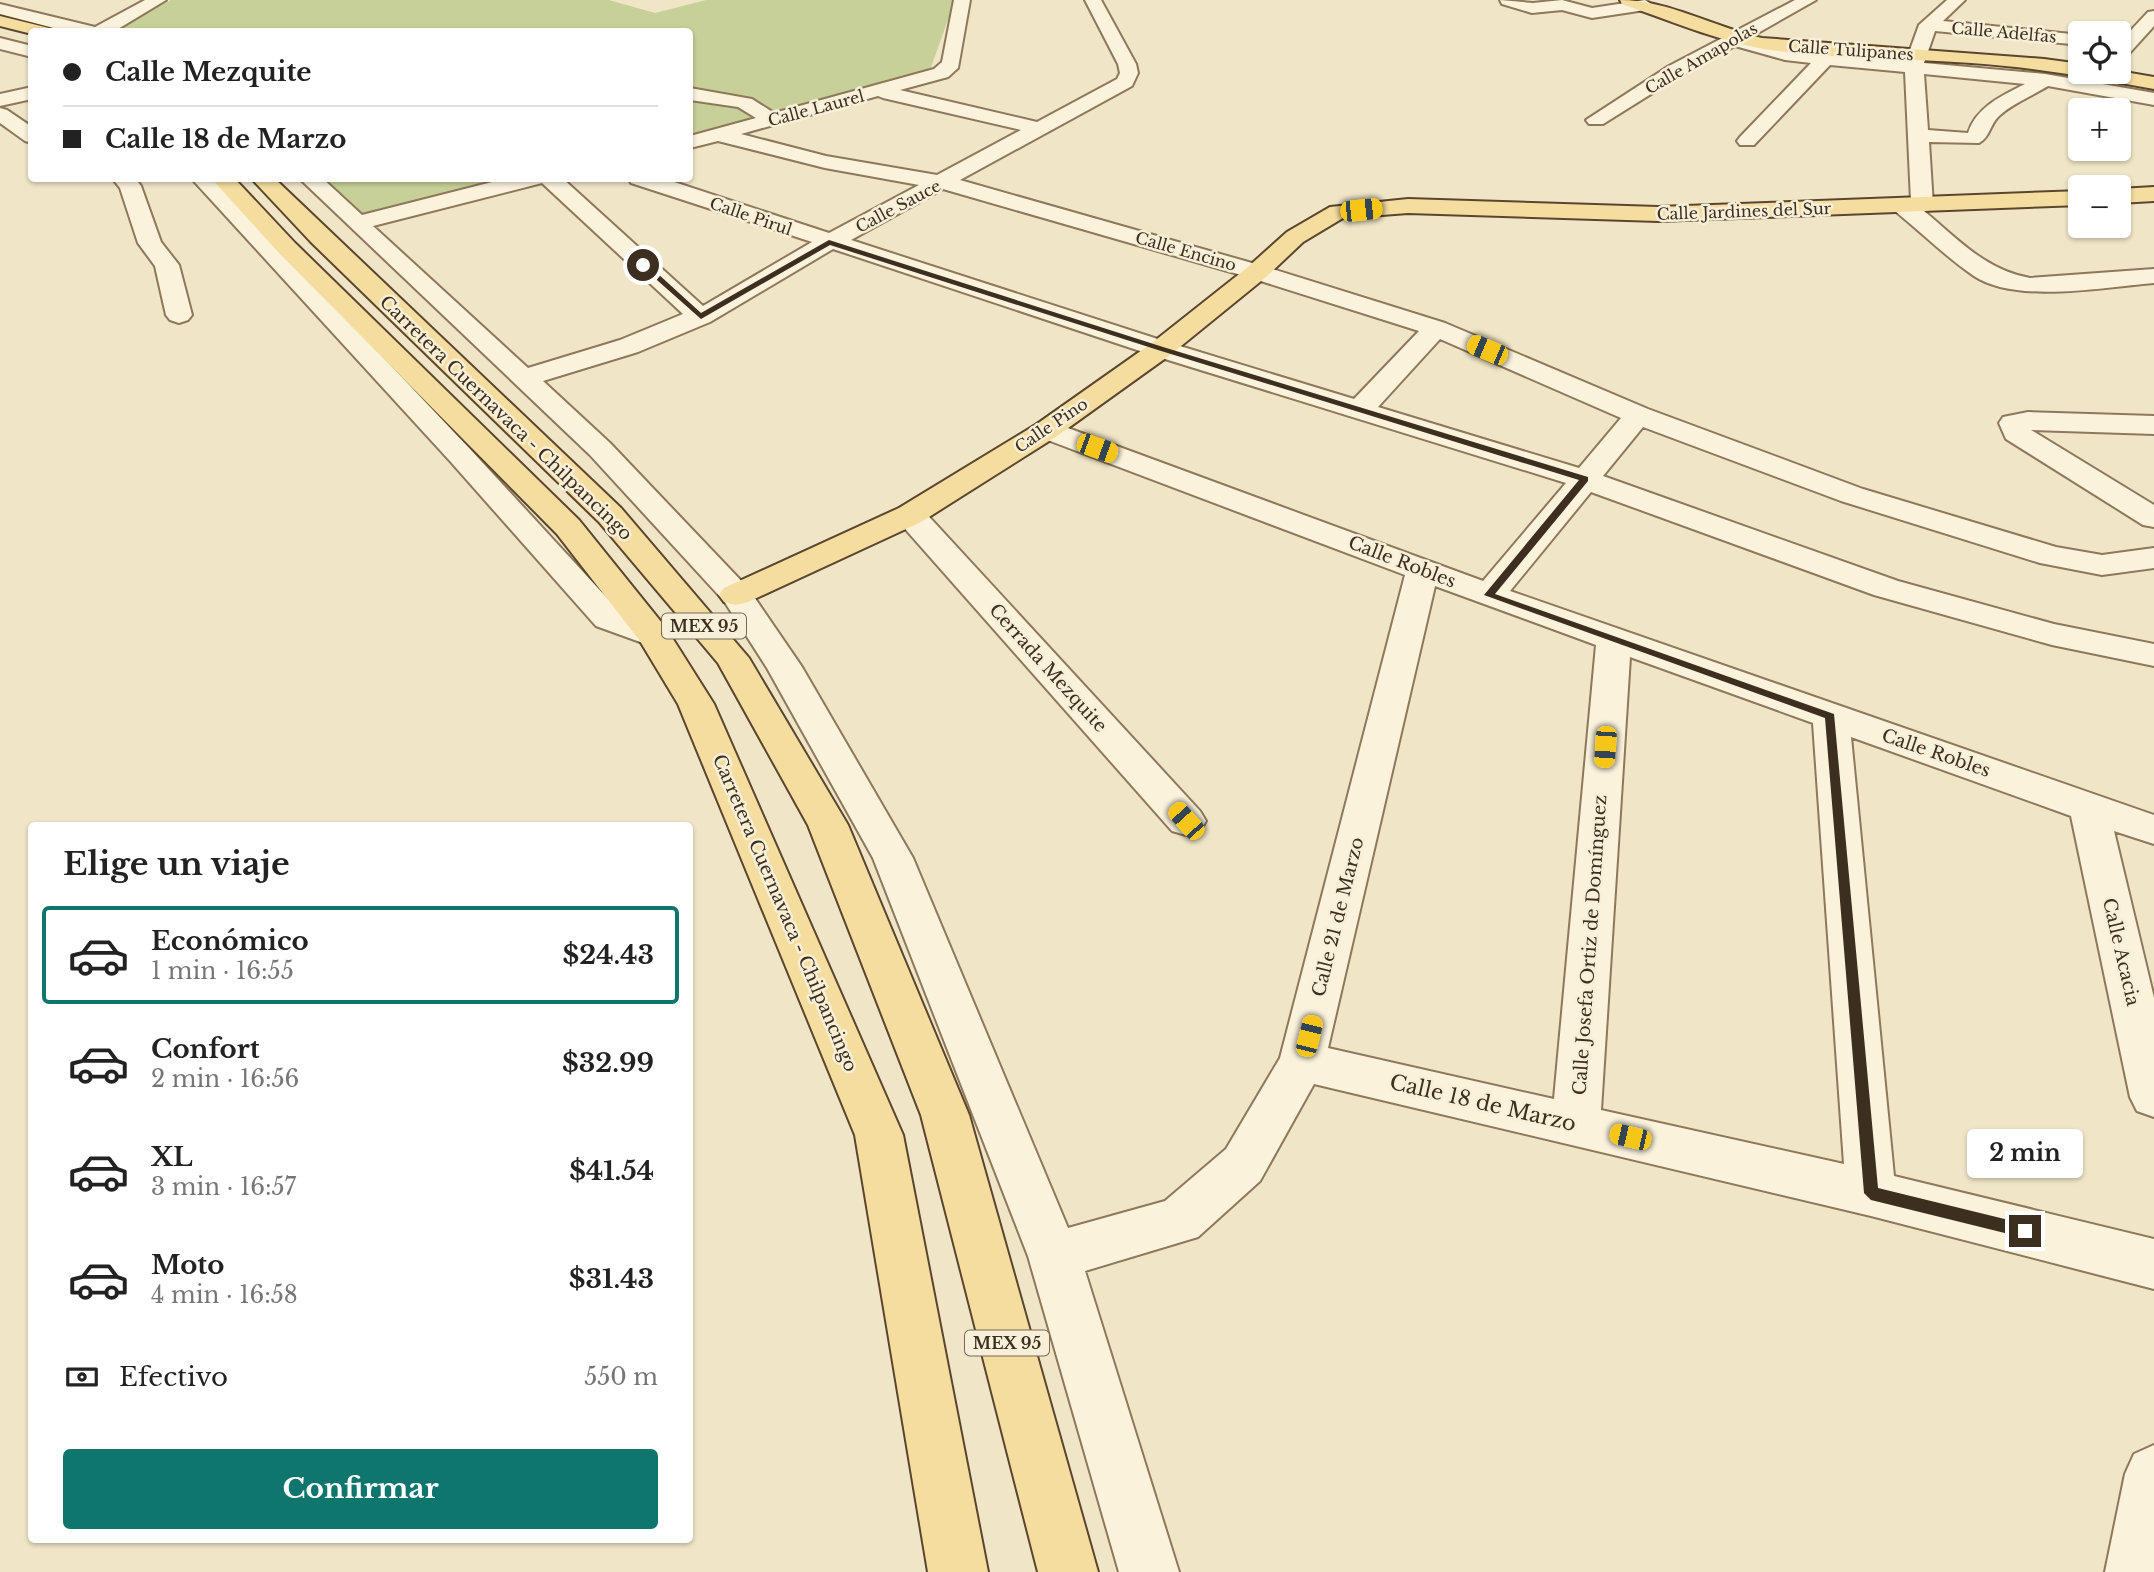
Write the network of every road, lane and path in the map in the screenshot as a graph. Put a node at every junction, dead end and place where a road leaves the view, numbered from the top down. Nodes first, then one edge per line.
1 (158, 0) edge
2 (962, 0) edge
3 (1093, 0) edge
4 (1508, 0) edge
5 (1767, 0) edge
6 (1957, 0) edge
7 (1637, 3) edge
8 (1800, 4) edge
9 (2150, 7) edge
10 (0, 9) edge
11 (0, 21) edge
12 (1928, 25) junction
13 (28, 28) edge
14 (76, 28) edge
15 (106, 28) edge
16 (0, 31) edge
17 (1734, 37) junction
18 (28, 39) edge
19 (2068, 39) edge
20 (0, 43) edge
21 (2131, 43) edge
22 (28, 51) edge
23 (1826, 58) junction
24 (1917, 60) junction
25 (2068, 70) edge
26 (2068, 78) edge
27 (2045, 80) junction
28 (2131, 80) edge
29 (2154, 83) edge
30 (2115, 84) edge
31 (880, 91) junction
32 (28, 94) edge
33 (693, 94) edge
34 (2154, 99) edge
35 (0, 100) edge
36 (0, 114) edge
37 (769, 120) junction
38 (1596, 120) dead end
39 (1038, 128) junction
40 (28, 133) edge
41 (720, 135) junction
42 (1919, 135) junction
43 (693, 141) edge
44 (1748, 141) dead end
45 (126, 182) edge
46 (205, 182) edge
47 (225, 182) edge
48 (265, 182) edge
49 (313, 182) edge
50 (520, 182) edge
51 (552, 182) edge
52 (651, 182) edge
53 (942, 182) junction
54 (2154, 194) edge
55 (2131, 195) edge
56 (2068, 199) edge
57 (1912, 206) junction
58 (1338, 212) joint
59 (356, 223) junction
60 (829, 242) junction
61 (1257, 272) junction
62 (2154, 276) edge
63 (179, 315) dead end
64 (701, 317) junction
65 (1436, 328) junction
66 (1161, 349) junction
67 (526, 377) junction
68 (1360, 409) junction
69 (1638, 415) junction
70 (2154, 425) edge
71 (1047, 430) junction
72 (1584, 479) junction
73 (911, 515) junction
74 (2154, 518) edge
75 (2154, 558) edge
76 (1423, 569) junction
77 (736, 595) junction
78 (1489, 595) junction
79 (654, 636) junction
80 (1614, 640) junction
81 (2154, 654) edge
82 (1831, 716) junction
83 (2089, 807) junction
84 (1186, 821) dead end
85 (2154, 830) edge
86 (1302, 1062) junction
87 (2154, 1097) edge
88 (1576, 1124) junction
89 (1871, 1193) junction
90 (1054, 1256) junction
91 (2154, 1264) edge
92 (2154, 1474) edge
93 (958, 1572) edge
94 (1068, 1572) edge
95 (1149, 1572) edge
96 (2135, 1572) edge

1 - 15 street
2 - 31 street, Calle Laurel
3 - 39 street, Calle Sauce
4 - 7 street
5 - 8 street
6 - 12 street
7 - 17 main road, Calle Tulipanes
8 - 17 street, Calle Amapolas
9 - 21 street
10 - 14 street
11 - 13 main road
12 - 19 street, Calle Adelfas
12 - 24 street
16 - 18 main road
17 - 23 street
17 - 24 main road, Calle Tulipanes
17 - 38 street, Calle Amapolas
20 - 22 street
23 - 24 street
23 - 44 street
24 - 25 main road, Calle Tulipanes
24 - 27 street
24 - 42 street
26 - 27 street
27 - 42 street
28 - 29 main road, Calle Tulipanes
30 - 34 street
31 - 37 street, Calle Laurel
31 - 39 street
32 - 35 street
33 - 37 street
36 - 40 street
37 - 41 street, Calle Laurel
39 - 53 street, Calle Sauce
41 - 43 street, Calle Laurel
41 - 53 street, Calle Encino
42 - 57 street
45 - 63 street
46 - 79 street
47 - 79 main road, Carretera Cuernavaca - Chilpancingo / MEX 95
48 - 94 main road, Carretera Cuernavaca - Chilpancingo / MEX 95
49 - 59 street
50 - 59 street
51 - 64 street
52 - 60 street, Calle Pirul
53 - 60 street, Calle Sauce
53 - 61 street, Calle Encino
54 - 55 main road
56 - 57 main road, Calle Jardines del Sur
57 - 58 main road, Calle Jardines del Sur
57 - 62 street
58 - 61 main road, Calle Pino
59 - 67 street
60 - 64 street, Calle Sauce
60 - 66 street, Calle Pirul
61 - 65 street, Calle Encino
61 - 66 main road, Calle Pino
64 - 67 street, Calle Sauce
65 - 68 street
65 - 69 street, Calle Encino
66 - 68 street, Calle Pirul
66 - 71 main road, Calle Pino
67 - 77 street
68 - 72 street, Calle Pirul
69 - 72 street
69 - 75 street, Calle Encino
70 - 74 street
71 - 73 main road, Calle Pino
71 - 76 street, Calle Robles
72 - 78 street
72 - 81 street, Calle Pirul
73 - 77 main road, Calle Pino
73 - 84 street, Cerrada Mezquite
76 - 78 street, Calle Robles
76 - 86 street, Calle 21 de Marzo
77 - 90 street
78 - 80 street, Calle Robles
79 - 93 main road, Carretera Cuernavaca - Chilpancingo / MEX 95
80 - 82 street, Calle Robles
80 - 88 street, Calle Josefa Ortiz de Domínguez
82 - 83 street, Calle Robles
82 - 89 street
83 - 85 street, Calle Robles
83 - 87 street, Calle Acacia
86 - 88 street, Calle 18 de Marzo
86 - 90 street, Calle 21 de Marzo
88 - 89 street, Calle 18 de Marzo
89 - 91 street, Calle 18 de Marzo
90 - 95 street
92 - 96 street

